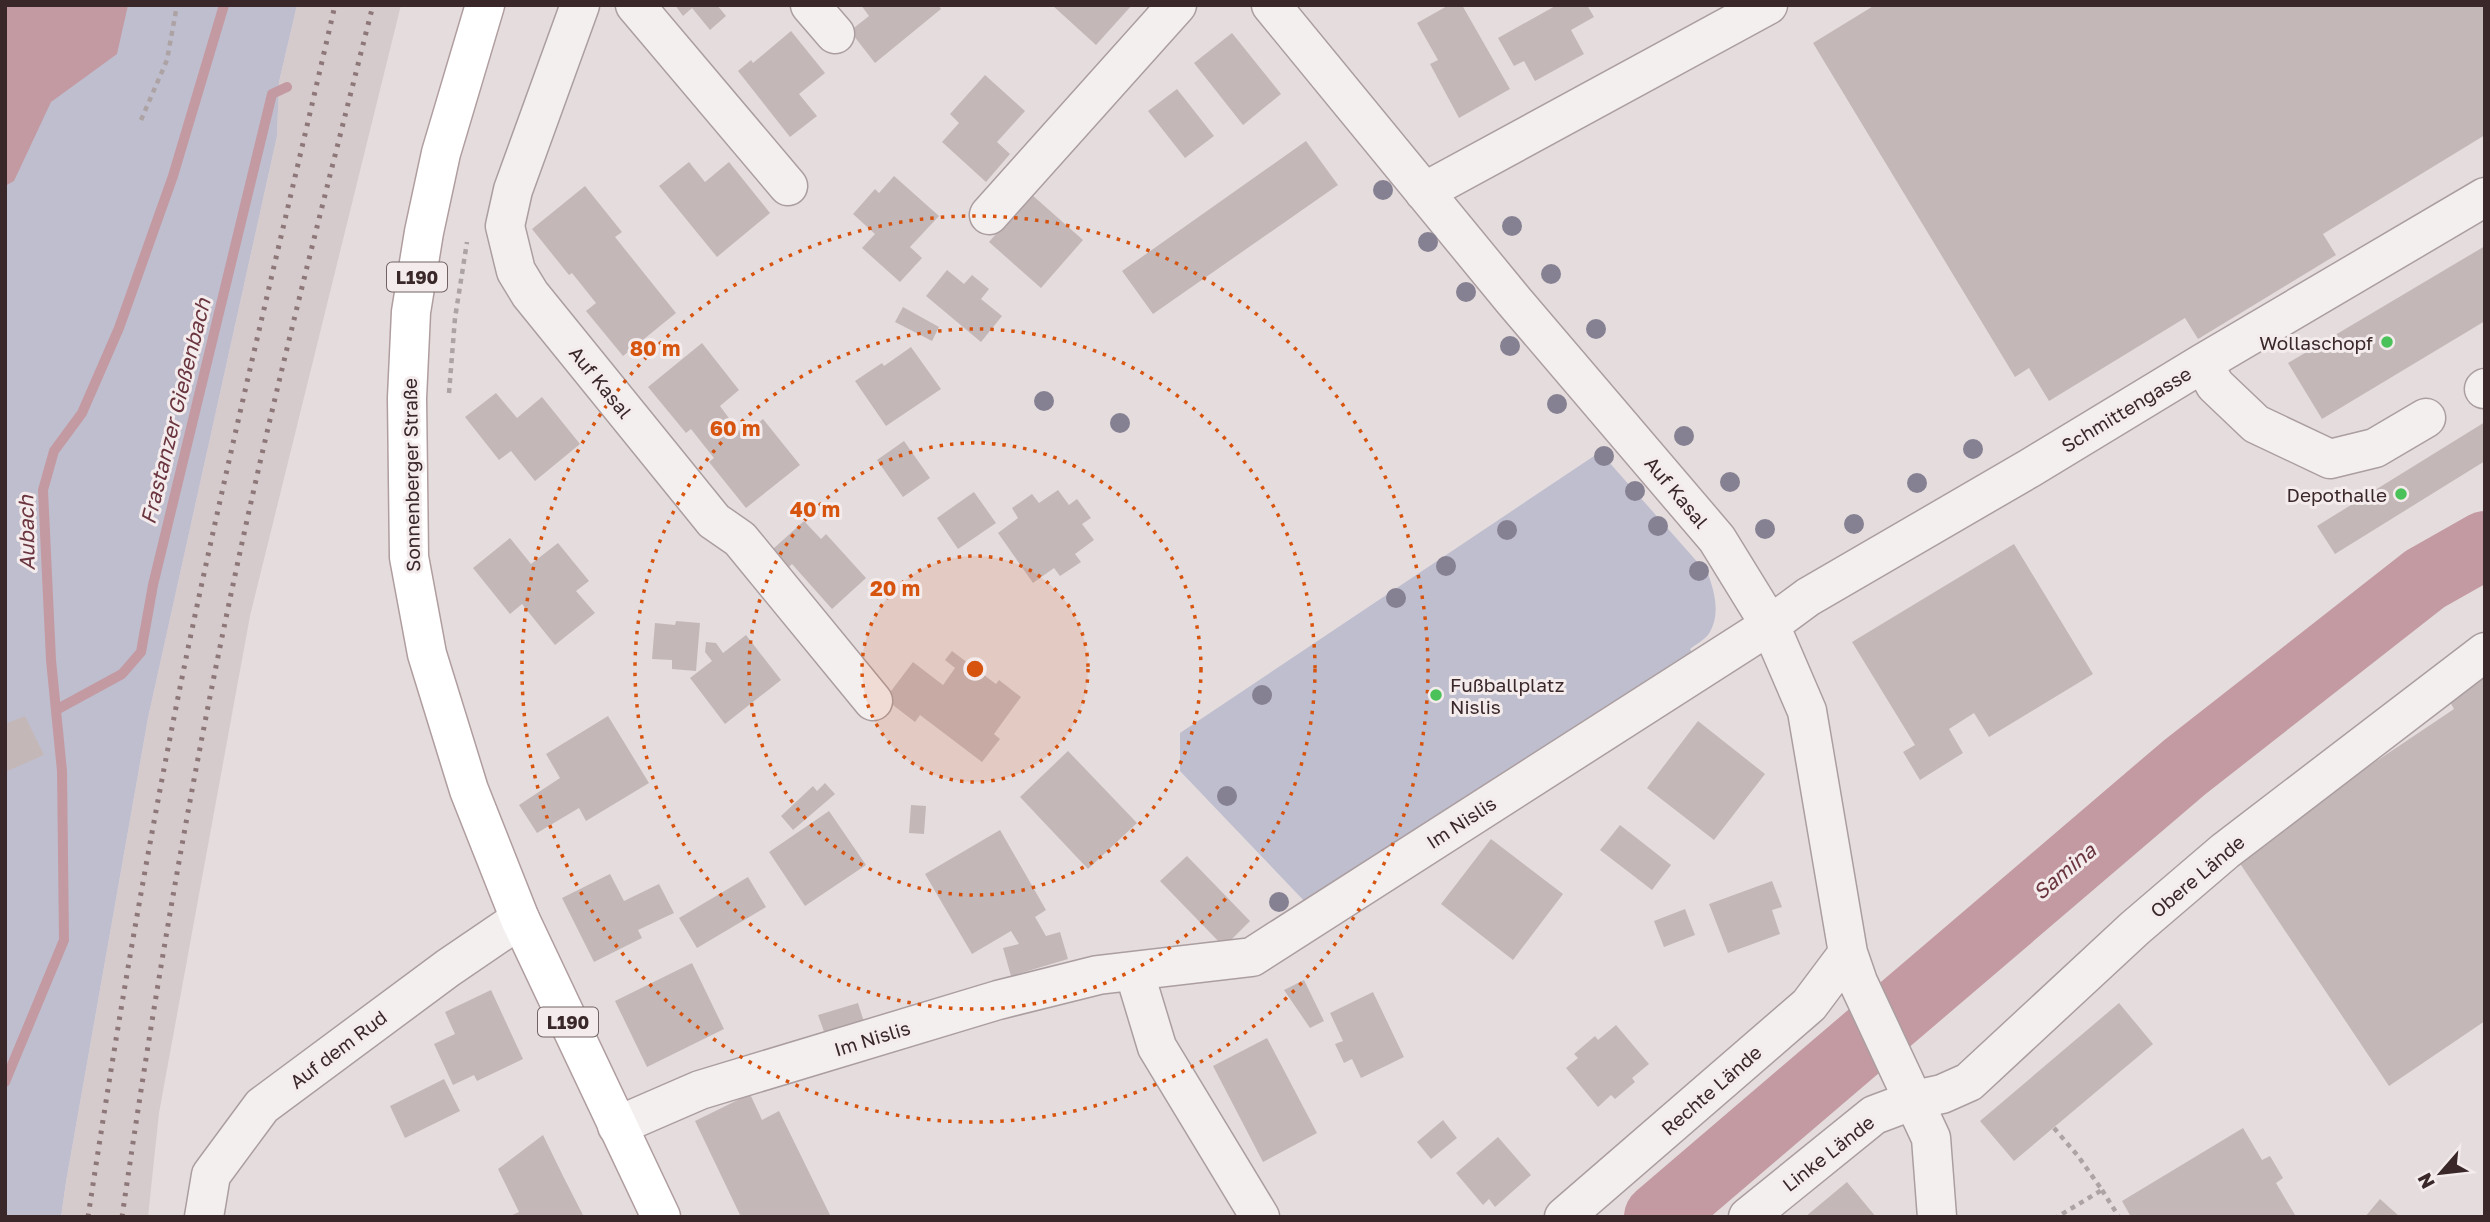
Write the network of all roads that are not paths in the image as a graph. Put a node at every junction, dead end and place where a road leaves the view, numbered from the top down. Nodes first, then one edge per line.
1 (485, 5) edge
2 (580, 5) edge
3 (635, 5) edge
4 (810, 5) edge
5 (1177, 5) edge
6 (1271, 5) edge
7 (1769, 5) edge
8 (835, 34) dead end
9 (788, 186) dead end
10 (1424, 191) junction
11 (2485, 197) edge
12 (989, 215) dead end
13 (2203, 363) junction
14 (2426, 418) dead end
15 (1770, 625) junction
16 (2485, 652) edge
17 (873, 701) dead end
18 (520, 919) junction
19 (1853, 968) junction
20 (1134, 971) junction
21 (1908, 1086) junction
22 (617, 1126) junction
23 (204, 1217) edge
24 (662, 1217) edge
25 (1260, 1217) edge
26 (1564, 1217) edge
27 (1748, 1217) edge
28 (1937, 1217) edge

1 - 18 main road, Sonnenberger Straße / L190
2 - 17 street, Auf Kasal
3 - 9 street
4 - 8 street
5 - 12 street
6 - 10 street, Auf Kasal
7 - 10 street
10 - 15 street, Auf Kasal
11 - 13 street, Schmittengasse
13 - 14 street
13 - 15 street, Schmittengasse
15 - 19 street, Auf Kasal
15 - 20 street, Im Nislis
16 - 21 street, Obere Lände
18 - 22 main road, Sonnenberger Straße / L190
18 - 23 street, Auf dem Rud
19 - 21 street, Auf Kasal
19 - 26 street, Rechte Lände
20 - 22 street, Im Nislis
20 - 25 street
21 - 27 street, Linke Lände
21 - 28 street, Auf Kasal
22 - 24 main road, L190

